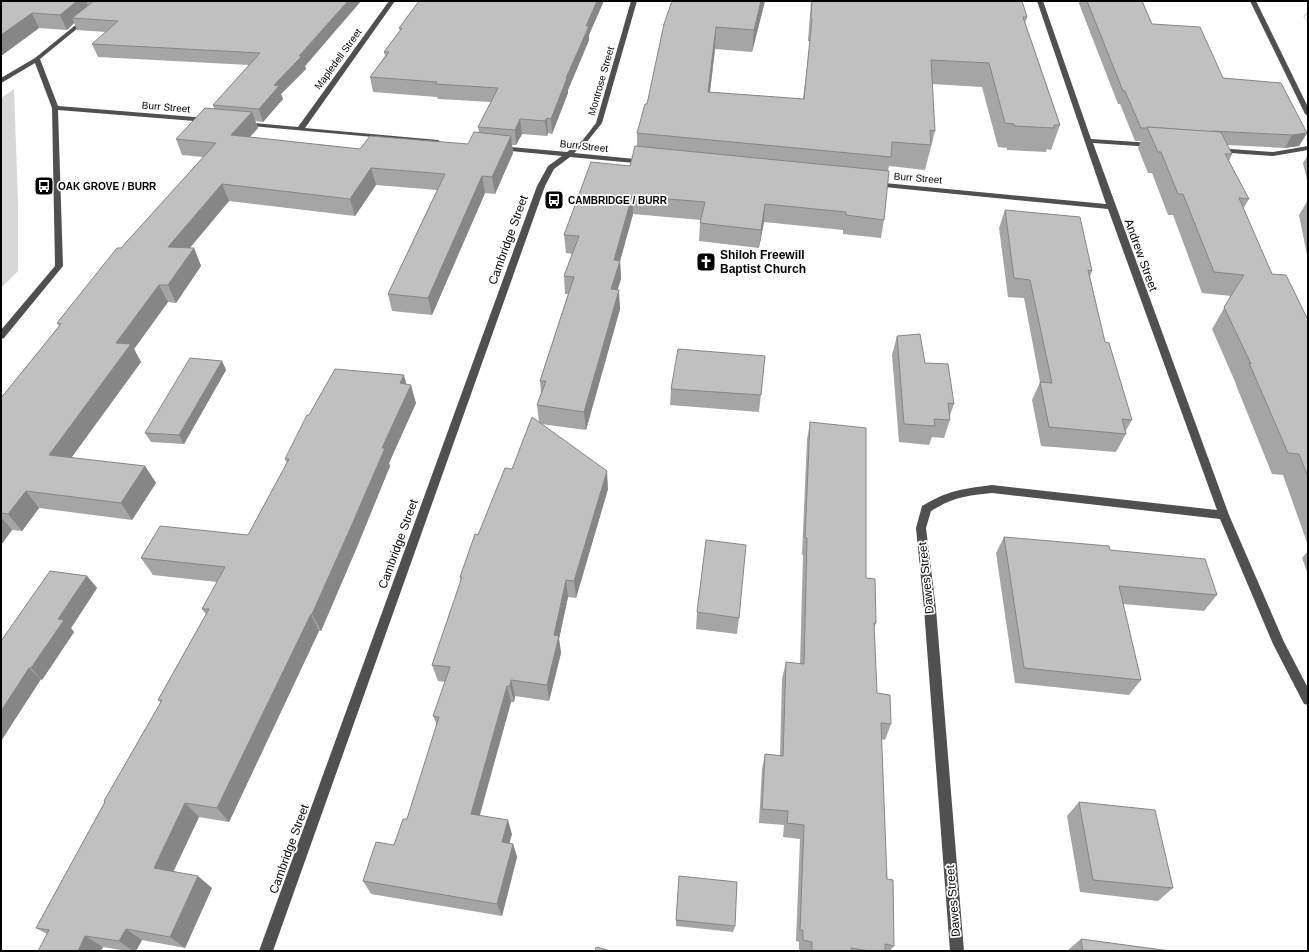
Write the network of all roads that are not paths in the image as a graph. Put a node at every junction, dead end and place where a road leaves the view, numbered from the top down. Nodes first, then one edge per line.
1 (108, 1) edge
2 (392, 1) edge
3 (634, 1) edge
4 (1040, 1) edge
5 (1253, 1) edge
6 (37, 59) junction
7 (1, 81) edge
8 (55, 108) junction
9 (1308, 114) edge
10 (214, 121) edge
11 (237, 123) edge
12 (301, 128) junction
13 (1088, 141) junction
14 (450, 143) edge
15 (1157, 146) edge
16 (489, 147) edge
17 (1308, 148) edge
18 (1211, 150) edge
19 (567, 155) junction
20 (654, 163) edge
21 (867, 184) edge
22 (1111, 207) junction
23 (1, 336) edge
24 (1224, 515) junction
25 (1302, 680) edge
26 (1308, 700) edge
27 (266, 951) edge
28 (957, 951) edge

1 - 6 street
2 - 12 street, Mapledell Street
3 - 19 street, Montrose Street
4 - 13 street, Andrew Street
5 - 9 street
6 - 7 street
6 - 8 street
8 - 10 street, Burr Street
8 - 23 street
11 - 12 street
12 - 14 street
13 - 15 street
13 - 22 street, Andrew Street
16 - 19 street, Burr Street
17 - 18 street
19 - 20 street, Burr Street
19 - 27 street, Cambridge Street
21 - 22 street, Burr Street
22 - 24 street, Andrew Street
24 - 25 street, Andrew Street
24 - 28 street, Dawes Street
25 - 26 street, Andrew Street

